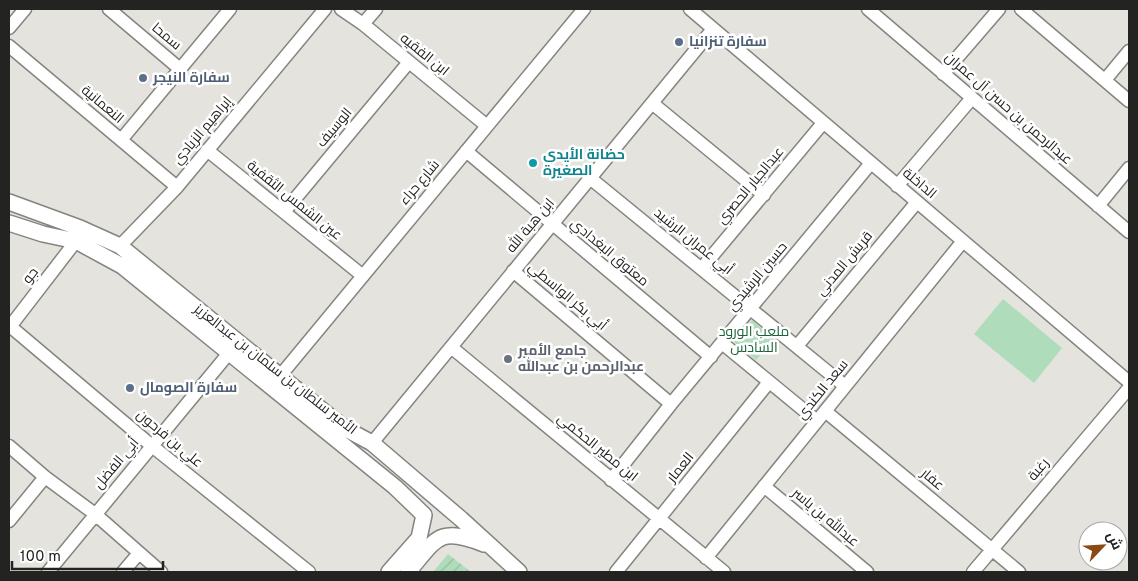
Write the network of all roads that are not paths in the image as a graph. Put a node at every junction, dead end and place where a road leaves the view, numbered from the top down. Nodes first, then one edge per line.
1 (25, 9) edge
2 (108, 9) edge
3 (230, 9) edge
4 (325, 9) edge
5 (341, 9) edge
6 (376, 9) edge
7 (584, 9) edge
8 (690, 9) edge
9 (868, 9) edge
10 (998, 9) edge
11 (1025, 10) edge
12 (363, 24) junction
13 (9, 28) edge
14 (713, 29) junction
15 (9, 46) edge
16 (1129, 51) edge
17 (409, 62) junction
18 (180, 69) junction
19 (943, 74) junction
20 (1105, 80) junction
21 (972, 98) junction
22 (1129, 101) edge
23 (652, 103) junction
24 (823, 123) junction
25 (487, 126) junction
26 (121, 140) junction
27 (207, 150) junction
28 (466, 151) junction
29 (871, 163) junction
30 (1129, 168) edge
31 (590, 178) junction
32 (897, 186) junction
33 (177, 187) junction
34 (764, 195) junction
35 (9, 202) edge
36 (917, 202) junction
37 (1098, 206) junction
38 (284, 212) junction
39 (9, 223) edge
40 (552, 224) junction
41 (1129, 232) edge
42 (76, 241) junction
43 (963, 241) junction
44 (120, 246) junction
45 (702, 268) junction
46 (513, 272) junction
47 (362, 276) junction
48 (751, 308) junction
49 (10, 327) edge
50 (722, 344) junction
51 (797, 346) junction
52 (451, 348) junction
53 (229, 353) junction
54 (711, 357) junction
55 (280, 376) junction
56 (769, 382) junction
57 (1129, 382) edge
58 (845, 386) junction
59 (1129, 388) edge
60 (671, 404) junction
61 (821, 416) junction
62 (321, 418) junction
63 (341, 434) junction
64 (372, 443) junction
65 (9, 446) edge
66 (152, 446) junction
67 (45, 477) junction
68 (611, 480) junction
69 (764, 486) junction
70 (95, 514) junction
71 (659, 518) junction
72 (9, 521) edge
73 (492, 546) junction
74 (992, 550) junction
75 (139, 554) junction
76 (706, 558) junction
77 (48, 572) edge
78 (123, 572) edge
79 (160, 572) edge
80 (309, 572) edge
81 (389, 572) edge
82 (408, 572) edge
83 (519, 572) edge
84 (616, 572) edge
85 (724, 572) edge
86 (867, 572) edge
87 (973, 572) edge
88 (1019, 572) edge

1 - 13 street
2 - 18 street, سمحا
3 - 18 street
4 - 27 street, إبراهيم الزيادي
5 - 12 street, ابن الفقيه
6 - 12 street
7 - 25 street, شارع حراء
8 - 14 street, الداخلة
9 - 19 street, عبدالرحمن بن حسن آل عمران
10 - 19 street
11 - 20 street
12 - 17 street, ابن الفقيه
14 - 23 street, ابن هبة الله
14 - 24 street, الداخلة
15 - 26 street, النعمانية
16 - 20 street
17 - 25 street, ابن الفقيه
17 - 38 street, الوسيف
18 - 26 street
19 - 21 street, عبدالرحمن بن حسن آل عمران
20 - 22 street
21 - 32 street
21 - 37 street, عبدالرحمن بن حسن آل عمران
23 - 31 street, ابن هبة الله
23 - 34 street
24 - 29 street, الداخلة
24 - 34 street, عبدالجبار الحصري
25 - 28 street, شارع حراء
26 - 33 street, النعمانية
27 - 33 street, إبراهيم الزيادي
27 - 38 street, عين الشمس الثقفية
28 - 40 street, معتوق البغدادي
28 - 47 street, شارع حراء
29 - 32 street, الداخلة
29 - 48 street, حسين الرشيدي
30 - 37 street
31 - 40 street, ابن هبة الله
31 - 45 street, أبي عمران الرشيد
32 - 36 street, الداخلة
33 - 44 street, إبراهيم الزيادي
34 - 45 street, عبدالجبار الحصري
35 - 44 street, الأمير سلطان بن سلمان بن عبدالعزيز
36 - 43 street, الداخلة
36 - 51 street, قريش المدني
37 - 41 street, عبدالرحمن بن حسن آل عمران
38 - 47 street, عين الشمس الثقفية
39 - 42 street, الأمير سلطان بن سلمان بن عبدالعزيز
40 - 46 street, ابن هبة الله
40 - 54 street, معتوق البغدادي
42 - 49 street, جو
42 - 53 street, الأمير سلطان بن سلمان بن عبدالعزيز
43 - 57 street, الداخلة
43 - 58 street, سعد الكندي
44 - 55 street, الأمير سلطان بن سلمان بن عبدالعزيز
45 - 48 street, أبي عمران الرشيد
46 - 52 street, ابن هبة الله
46 - 60 street, أبي بكر الواسطي
47 - 55 street, شارع حراء
48 - 50 street, حسين الرشيدي
48 - 51 street, أبي عمران الرشيد
49 - 66 street, علي بن فرحون
50 - 54 street, حسين الرشيدي
50 - 56 street
51 - 58 street, أبي عمران الرشيد
52 - 64 street, ابن هبة الله
52 - 68 street, ابن مطير الحكمي
53 - 62 street, الأمير سلطان بن سلمان بن عبدالعزيز
53 - 66 street, أبي الفضل
54 - 60 street, حسين الرشيدي
55 - 62 street, الأمير سلطان بن سلمان بن عبدالعزيز
56 - 61 street
56 - 71 street, العمار
58 - 61 street, سعد الكندي
59 - 74 street, رغبة
60 - 68 street, حسين الرشيدي
61 - 69 street, سعد الكندي
61 - 74 street, عفار
62 - 63 street, الأمير سلطان بن سلمان بن عبدالعزيز
63 - 64 street, الأمير سلطان بن سلمان بن عبدالعزيز
63 - 81 street, الأمير سلطان بن سلمان بن عبدالعزيز
64 - 73 street, الأمير سلطان بن سلمان بن عبدالعزيز
65 - 67 street
66 - 70 street, أبي الفضل
66 - 80 street, علي بن فرحون
67 - 70 street
67 - 72 street
68 - 71 street, ابن مطير الحكمي
69 - 76 street, سعد الكندي
69 - 86 street, عبدالله بن ياسر
70 - 75 street
70 - 77 street, أبي الفضل
71 - 76 street, ابن مطير الحكمي
71 - 84 street, العمار
73 - 82 street
73 - 83 street, الأمير سلطان بن سلمان بن عبدالعزيز
74 - 87 street, رغبة
74 - 88 street, عفار
75 - 78 street
75 - 79 street
76 - 85 street, ابن مطير الحكمي

